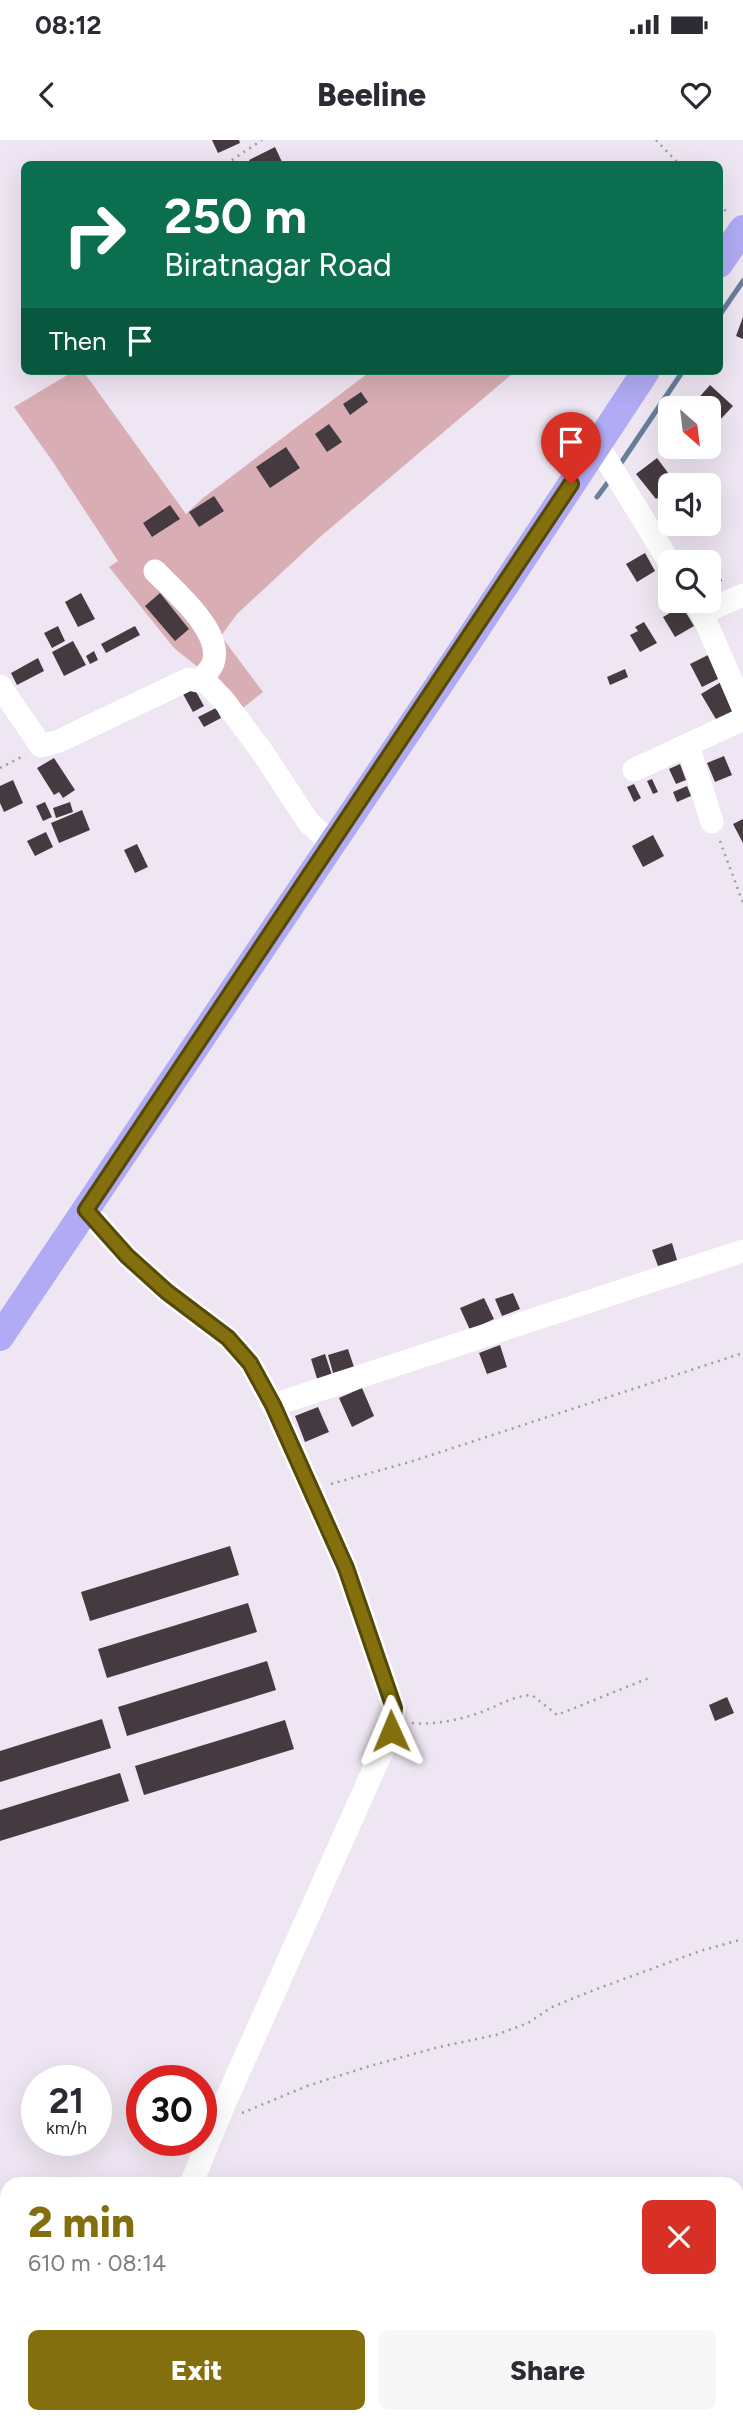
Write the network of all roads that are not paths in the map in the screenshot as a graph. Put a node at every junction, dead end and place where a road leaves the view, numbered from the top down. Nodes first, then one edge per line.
1 (743, 229) edge
2 (723, 258) edge
3 (643, 375) edge
4 (597, 444) junction
5 (662, 550) edge
6 (155, 571) dead end
7 (743, 595) edge
8 (721, 601) edge
9 (701, 613) edge
10 (200, 681) junction
11 (0, 686) edge
12 (743, 708) edge
13 (743, 719) edge
14 (688, 745) junction
15 (634, 770) dead end
16 (712, 822) road end
17 (332, 843) junction
18 (86, 1210) junction
19 (743, 1251) edge
20 (0, 1337) edge
21 (273, 1405) junction
22 (194, 2177) edge

1 - 2 main road
3 - 4 main road
4 - 5 street
4 - 17 main road
6 - 10 street
7 - 8 street
9 - 12 street
10 - 11 street
10 - 17 street
13 - 14 street
14 - 15 street
14 - 16 street
17 - 18 main road
18 - 20 main road
18 - 21 street
19 - 21 street
21 - 22 street

